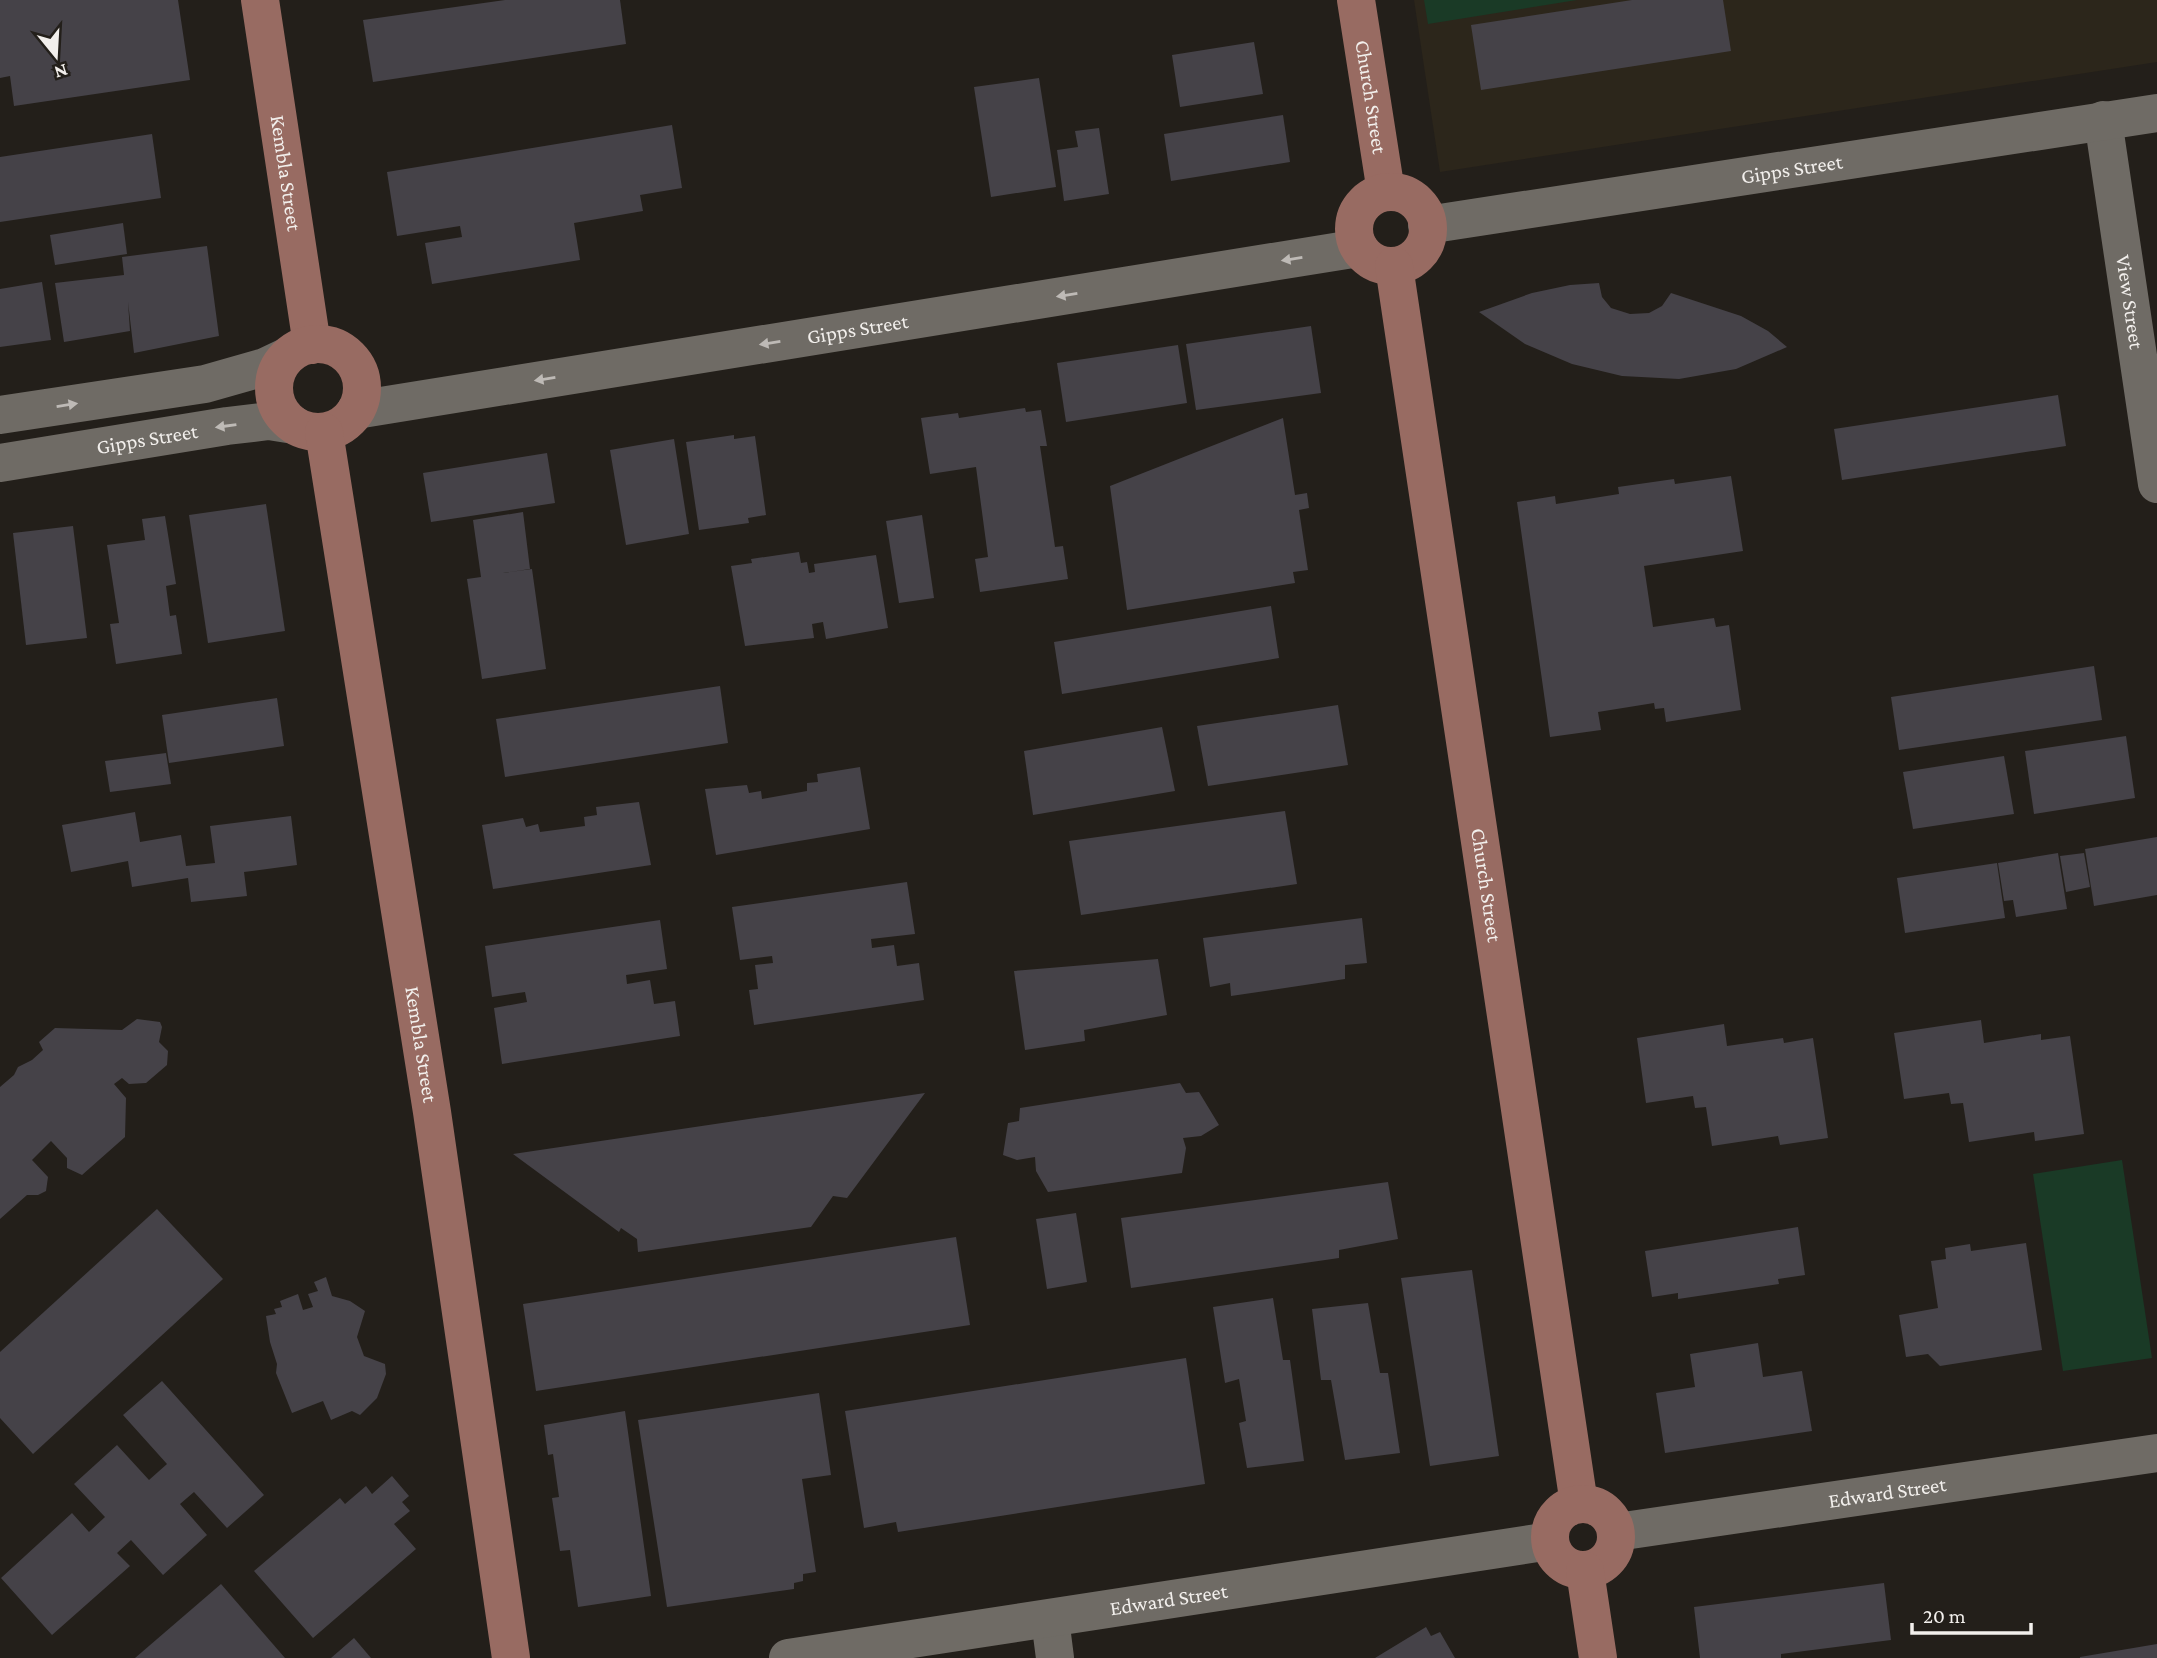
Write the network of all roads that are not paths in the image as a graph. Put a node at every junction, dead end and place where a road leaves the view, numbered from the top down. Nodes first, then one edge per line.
1 (260, 0) edge
2 (1356, 0) edge
3 (2157, 113) edge
4 (2103, 121) junction
5 (1386, 192) junction
6 (1427, 225) junction
7 (1359, 248) junction
8 (1394, 266) junction
9 (299, 351) junction
10 (356, 410) junction
11 (0, 415) edge
12 (309, 429) junction
13 (0, 463) edge
14 (2157, 484) edge
15 (2157, 1453) edge
16 (1579, 1504) junction
17 (1617, 1532) junction
18 (1550, 1541) junction
19 (1585, 1571) junction
20 (1049, 1619) junction
21 (511, 1658) edge
22 (788, 1658) edge
23 (1055, 1658) edge
24 (1598, 1658) edge

1 - 9 street, Kembla Street
2 - 5 street, Church Street
3 - 4 street, Gipps Street
4 - 6 street, Gipps Street
4 - 14 street, View Street
5 - 6 street
5 - 7 street
6 - 8 street
7 - 8 street
7 -> 10 street, Gipps Street
8 - 16 street, Church Street
9 - 10 street
11 -> 9 street
9 - 12 street
10 - 12 street
12 -> 13 street, Gipps Street
12 - 21 street, Kembla Street
15 - 17 street, Edward Street
16 - 17 street
16 - 18 street
17 - 19 street
18 - 19 street
18 - 20 street, Edward Street
19 - 24 street
20 - 22 street, Edward Street
20 - 23 street

